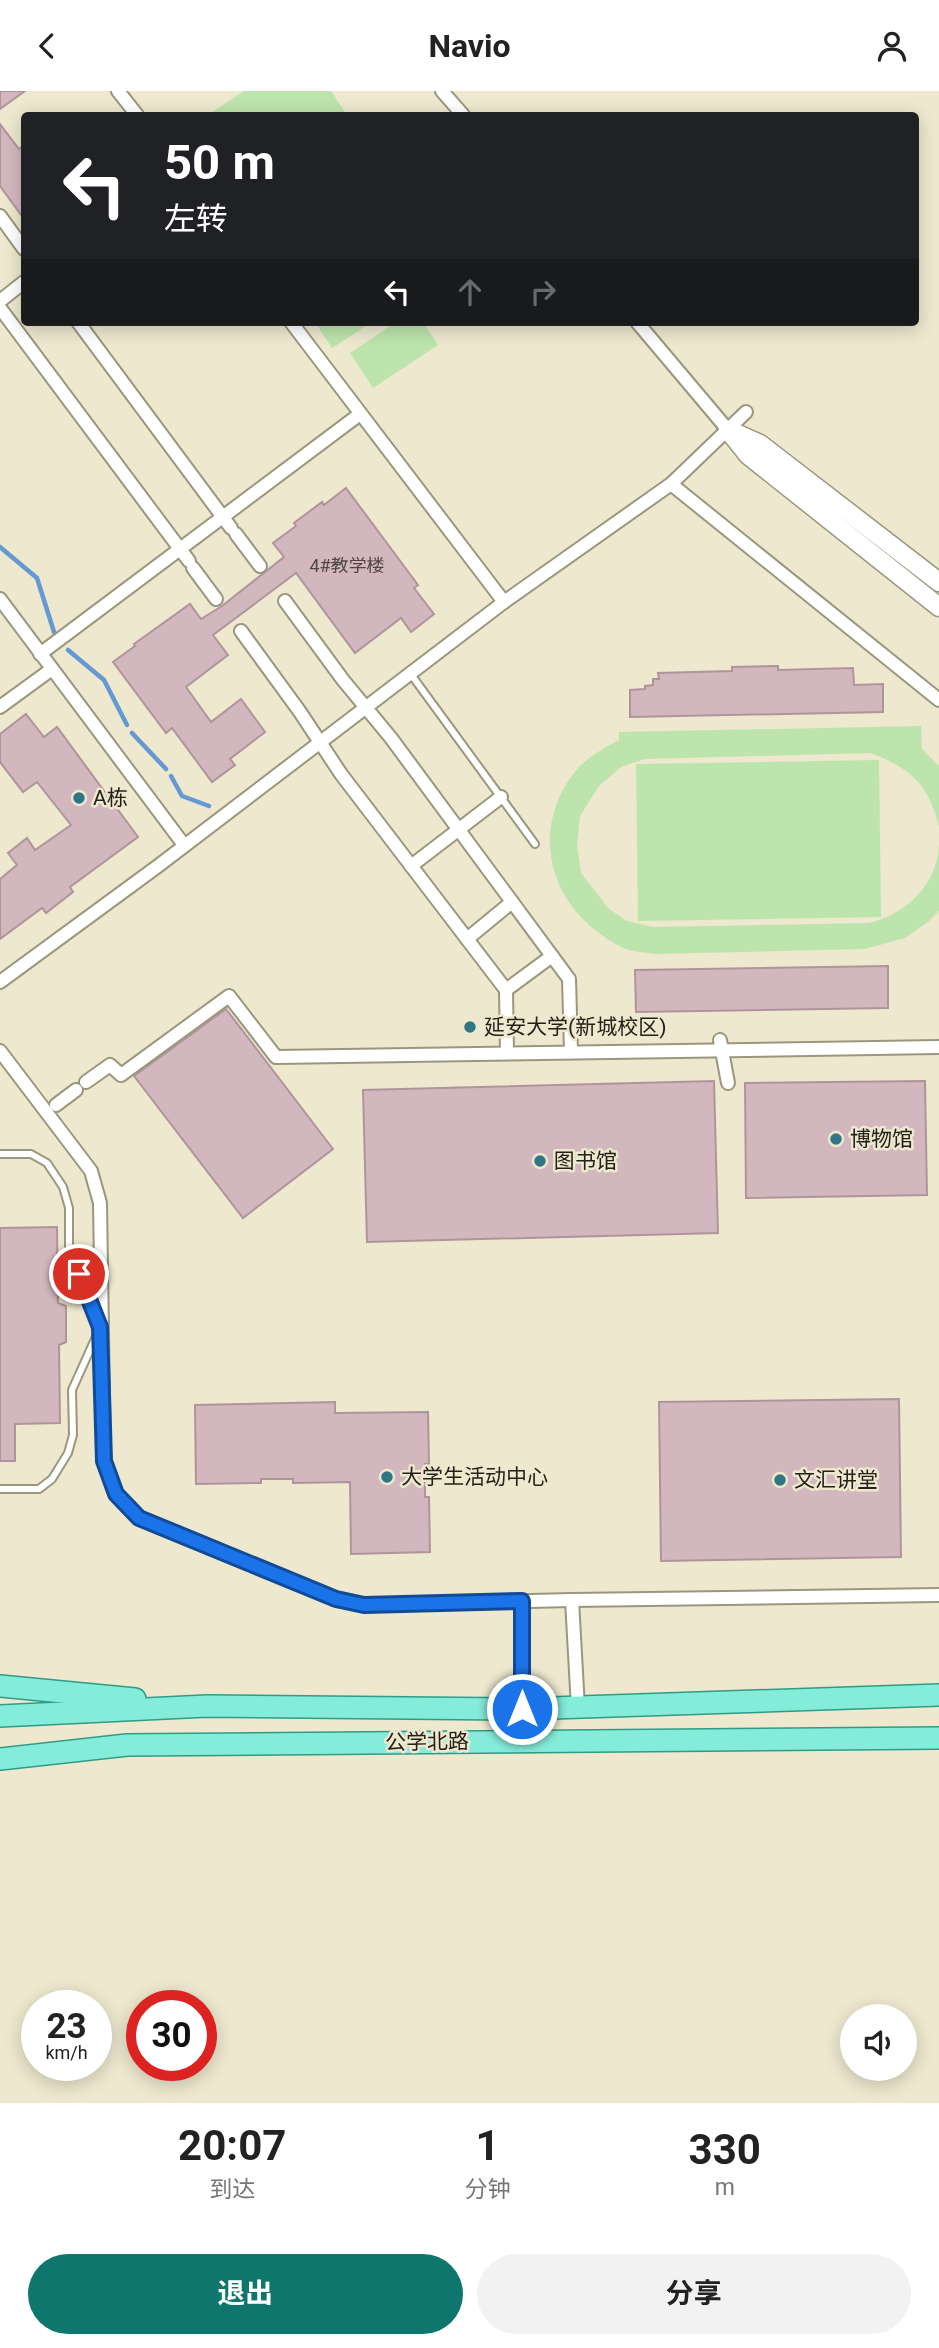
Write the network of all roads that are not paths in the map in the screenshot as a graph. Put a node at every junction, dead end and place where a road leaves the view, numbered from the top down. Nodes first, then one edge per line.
1 (118, 91) edge
2 (442, 91) edge
3 (135, 112) edge
4 (460, 112) edge
5 (0, 216) edge
6 (21, 245) edge
7 (21, 284) edge
8 (0, 301) edge
9 (0, 308) edge
10 (81, 326) edge
11 (295, 326) edge
12 (641, 326) edge
13 (746, 412) dead end
14 (360, 414) junction
15 (728, 430) junction
16 (671, 484) junction
17 (223, 517) junction
18 (180, 549) junction
19 (261, 566) dead end
20 (939, 582) edge
21 (0, 599) edge
22 (216, 599) dead end
23 (285, 601) dead end
24 (504, 602) junction
25 (939, 607) edge
26 (241, 631) dead end
27 (40, 654) junction
28 (52, 669) junction
29 (410, 673) junction
30 (939, 700) edge
31 (0, 707) edge
32 (365, 707) junction
33 (320, 742) junction
34 (500, 797) junction
35 (459, 829) junction
36 (535, 844) dead end
37 (184, 845) junction
38 (411, 866) junction
39 (512, 902) junction
40 (467, 939) junction
41 (552, 956) junction
42 (0, 982) edge
43 (506, 990) junction
44 (721, 1045) junction
45 (939, 1047) edge
46 (0, 1051) edge
47 (570, 1052) junction
48 (507, 1053) junction
49 (728, 1083) dead end
50 (56, 1105) dead end
51 (0, 1154) edge
52 (100, 1327) junction
53 (0, 1489) edge
54 (939, 1595) edge
55 (572, 1600) junction
56 (522, 1601) junction
57 (0, 1686) edge
58 (939, 1695) edge
59 (207, 1706) junction
60 (578, 1708) junction
61 (522, 1709) junction
62 (0, 1716) edge
63 (939, 1738) edge
64 (0, 1759) edge

1 - 3 street
2 - 4 street
5 - 6 street
7 - 8 street
9 - 18 street
10 - 17 street
11 - 14 street
12 - 15 street
13 - 15 street
14 - 17 street
14 - 24 street
15 - 16 street
15 - 20 street
15 - 25 street
16 - 24 street
16 - 30 street
17 - 18 street
17 - 19 street
18 - 22 street
18 - 27 street
21 - 27 street
23 - 32 street
24 - 29 street
26 - 33 street
27 - 28 street
28 - 31 street
28 - 37 street
29 - 32 street
29 - 34 lane
32 - 33 street
32 - 35 street
33 - 37 street
33 - 38 street
34 - 35 street
34 - 36 lane
35 - 38 street
35 - 39 street
37 - 42 street
38 - 40 street
39 - 40 street
39 - 41 street
40 - 43 street
41 - 43 street
41 - 47 street
43 - 48 street
44 - 45 street
44 - 47 street
44 - 49 street
46 - 52 street
47 - 48 street
48 - 50 street
51 - 52 lane
52 - 53 lane
52 - 56 street
54 - 55 street
55 - 56 street
55 - 60 street
56 - 61 street
57 - 59 main road
58 - 60 main road, 公学北路
59 - 61 main road, 公学北路
59 - 62 main road, 公学北路
60 - 61 main road, 公学北路
63 - 64 main road, 公学北路

